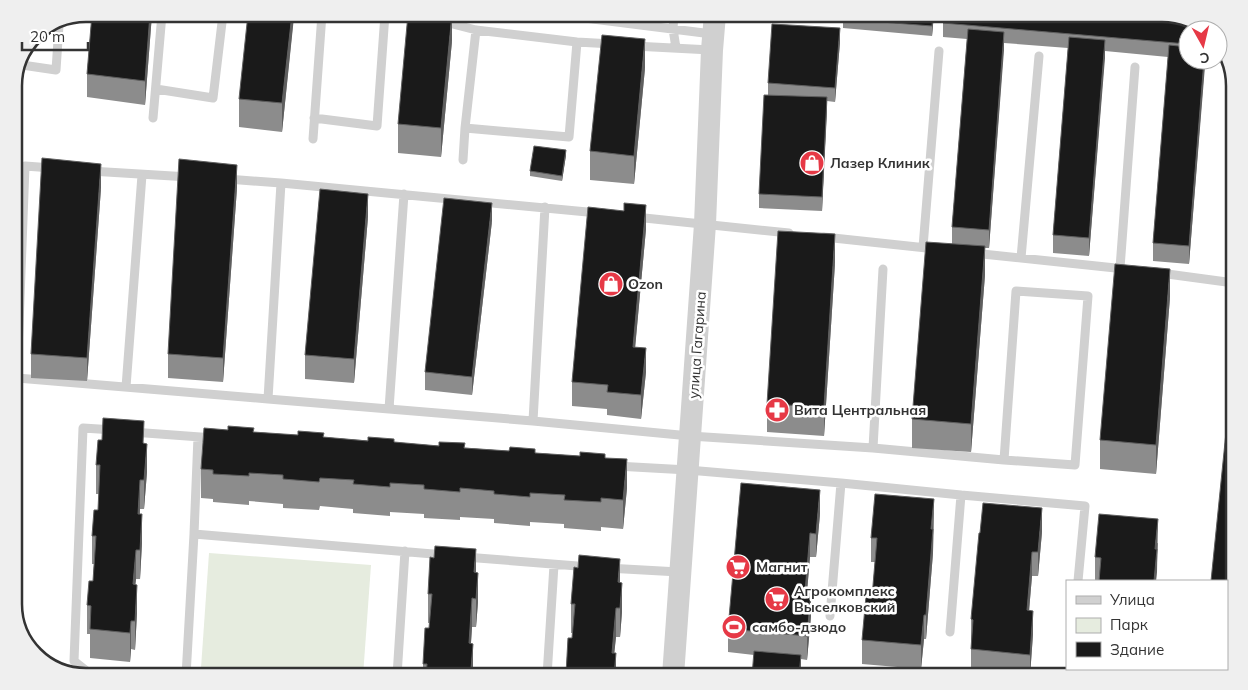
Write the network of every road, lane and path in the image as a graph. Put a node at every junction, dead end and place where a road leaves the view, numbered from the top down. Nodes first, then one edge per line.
1 (161, 22) edge
2 (222, 22) edge
3 (321, 22) edge
4 (384, 22) edge
5 (446, 22) edge
6 (617, 22) edge
7 (673, 22) edge
8 (59, 29) edge
9 (673, 29) junction
10 (476, 30) junction
11 (713, 33) edge
12 (577, 42) junction
13 (617, 45) edge
14 (627, 45) edge
15 (676, 48) junction
16 (939, 51) dead end
17 (1039, 56) dead end
18 (26, 66) edge
19 (1135, 67) dead end
20 (156, 89) junction
21 (153, 118) dead end
22 (314, 118) junction
23 (465, 128) junction
24 (313, 139) dead end
25 (463, 160) dead end
26 (64, 169) edge
27 (84, 170) edge
28 (142, 174) junction
29 (202, 178) edge
30 (221, 179) edge
31 (281, 182) junction
32 (404, 194) junction
33 (545, 207) junction
34 (611, 214) edge
35 (629, 216) edge
36 (705, 224) junction
37 (23, 227) edge
38 (794, 234) edge
39 (814, 236) edge
40 (923, 247) junction
41 (942, 249) edge
42 (962, 251) edge
43 (1021, 258) junction
44 (883, 269) dead end
45 (1148, 272) edge
46 (1225, 282) edge
47 (23, 378) edge
48 (126, 387) junction
49 (268, 399) junction
50 (389, 409) junction
51 (533, 421) junction
52 (690, 436) junction
53 (198, 437) junction
54 (227, 439) edge
55 (873, 448) junction
56 (1004, 460) junction
57 (608, 466) edge
58 (688, 470) junction
59 (841, 483) junction
60 (961, 495) junction
61 (194, 534) junction
62 (404, 551) junction
63 (554, 565) junction
64 (680, 572) junction
65 (1078, 580) edge
66 (830, 616) dead end
67 (950, 632) dead end
68 (82, 667) edge
69 (186, 668) edge
70 (397, 668) edge
71 (548, 668) edge
72 (674, 668) edge

1 - 20 lane
2 - 20 lane
3 - 22 lane
4 - 22 lane
5 - 10 lane
6 - 9 lane
7 - 9 lane
8 - 18 lane
9 - 11 lane
9 - 15 lane
10 - 12 lane
10 - 23 lane
11 - 15 lane
11 - 36 street, улица Гагарина
12 - 13 lane
12 - 23 lane
14 - 15 lane
16 - 40 lane
17 - 43 lane
19 - 43 lane
20 - 21 lane
22 - 24 lane
23 - 25 lane
26 - 37 lane
27 - 28 lane
28 - 29 lane
28 - 48 lane
30 - 31 lane
31 - 32 lane
31 - 49 lane
32 - 33 lane
32 - 50 lane
33 - 34 lane
33 - 51 lane
35 - 36 lane
36 - 38 lane
36 - 52 street, улица Гагарина
39 - 40 lane
40 - 41 lane
42 - 43 lane
44 - 55 lane
45 - 46 lane
47 - 48 lane
48 - 49 lane
49 - 50 lane
50 - 51 lane
51 - 52 lane
52 - 55 lane
52 - 58 street, улица Гагарина
53 - 54 lane
53 - 61 lane
53 - 68 lane
55 - 56 lane
56 - 56 lane
57 - 58 lane
58 - 59 lane
58 - 64 street, улица Гагарина
59 - 60 lane
59 - 66 lane
60 - 65 lane
60 - 67 lane
61 - 62 lane
61 - 69 lane
62 - 63 lane
62 - 70 lane
63 - 64 lane
63 - 71 lane
64 - 72 street, улица Гагарина

